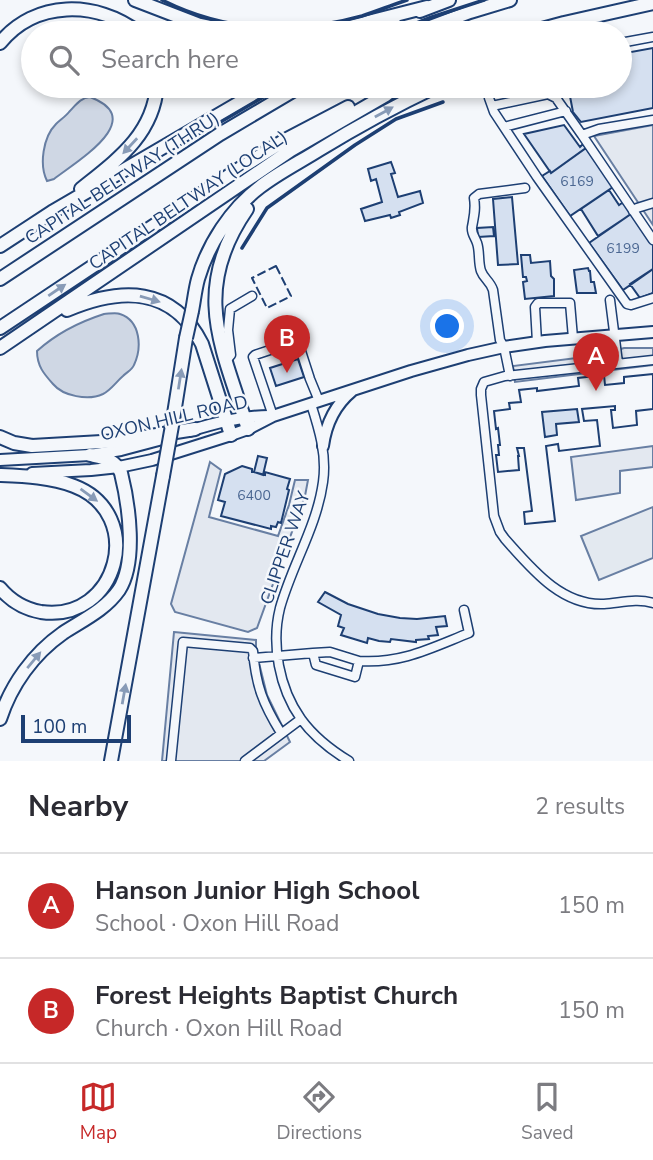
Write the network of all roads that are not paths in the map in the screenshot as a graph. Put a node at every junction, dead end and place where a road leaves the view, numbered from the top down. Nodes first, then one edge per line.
1 (135, 0) edge
2 (449, 0) edge
3 (510, 0) edge
4 (653, 4) edge
5 (427, 8) junction
6 (125, 21) edge
7 (192, 21) edge
8 (374, 21) edge
9 (398, 21) edge
10 (446, 21) edge
11 (574, 21) edge
12 (598, 21) edge
13 (653, 37) edge
14 (632, 41) edge
15 (0, 43) edge
16 (156, 98) edge
17 (235, 98) edge
18 (281, 98) edge
19 (369, 98) edge
20 (381, 98) edge
21 (413, 98) edge
22 (489, 98) edge
23 (529, 98) edge
24 (557, 98) edge
25 (492, 106) junction
26 (566, 111) junction
27 (653, 120) edge
28 (504, 127) junction
29 (582, 135) junction
30 (296, 164) junction
31 (525, 188) dead end
32 (653, 203) edge
33 (633, 211) junction
34 (52, 212) junction
35 (653, 240) edge
36 (0, 246) edge
37 (0, 279) edge
38 (252, 296) dead end
39 (653, 298) edge
40 (610, 300) dead end
41 (38, 323) junction
42 (0, 328) edge
43 (653, 332) edge
44 (613, 335) junction
45 (573, 338) junction
46 (537, 342) junction
47 (505, 347) junction
48 (0, 348) edge
49 (653, 360) edge
50 (225, 362) junction
51 (618, 363) junction
52 (510, 376) junction
53 (354, 389) junction
54 (315, 402) junction
55 (273, 416) junction
56 (226, 420) junction
57 (246, 423) junction
58 (195, 429) junction
59 (231, 436) junction
60 (0, 437) edge
61 (323, 446) junction
62 (90, 455) junction
63 (0, 460) edge
64 (119, 467) junction
65 (0, 475) edge
66 (0, 588) edge
67 (653, 603) edge
68 (464, 610) dead end
69 (313, 653) junction
70 (277, 656) junction
71 (253, 658) junction
72 (359, 661) junction
73 (0, 719) edge
74 (301, 719) junction
75 (281, 733) junction
76 (111, 761) edge
77 (171, 761) edge
78 (245, 761) edge
79 (349, 761) edge

1 - 7 highway
2 - 5 highway
3 - 10 highway
4 - 11 highway
4 - 12 highway
5 - 8 highway
5 - 9 highway
6 - 15 highway
13 - 14 street
16 -> 34 highway
17 - 34 highway
18 - 37 highway, CAPITAL BELTWAY (THRU)
42 -> 19 highway
20 - 41 highway, CAPITAL BELTWAY (LOCAL)
30 -> 21 highway
22 - 25 street
23 - 25 street
24 - 26 street
25 - 28 street
26 - 28 street
26 - 29 street
27 - 29 street
28 - 39 street
29 - 33 street
30 - 50 highway
76 -> 30 highway, bridge
31 - 47 street
32 - 33 street
33 - 35 street
34 - 36 highway
38 - 50 street
40 - 44 street
41 - 48 highway, CAPITAL BELTWAY (LOCAL)
41 -> 56 highway
43 - 44 main road, OXON HILL ROAD
44 - 45 main road, OXON HILL ROAD
44 - 51 street
45 - 46 main road, OXON HILL ROAD
45 - 46 street
46 - 47 main road, OXON HILL ROAD
47 - 52 street
47 - 53 main road, OXON HILL ROAD
49 - 51 street
50 - 57 highway
51 - 52 street
52 - 67 street
53 - 54 main road, OXON HILL ROAD
53 - 61 main road
54 - 55 main road, OXON HILL ROAD
54 - 55 street, CLIPPER WAY
54 - 61 street, CLIPPER WAY
55 - 57 main road, OXON HILL ROAD
56 - 57 main road, OXON HILL ROAD
56 - 58 main road, OXON HILL ROAD
56 - 59 highway
57 - 59 main road, OXON HILL ROAD
58 - 60 highway
58 - 62 main road, OXON HILL ROAD
59 - 64 main road, OXON HILL ROAD
61 - 70 street, CLIPPER WAY
62 - 63 main road, OXON HILL ROAD
62 - 64 highway
64 - 65 main road, OXON HILL ROAD
73 -> 64 highway
65 -> 66 highway
68 - 72 street
69 - 70 street
69 - 72 street
69 - 72 street
70 - 71 street
70 - 74 street, CLIPPER WAY
71 - 75 street
71 - 77 street
74 - 75 street
74 - 79 street, CLIPPER WAY
75 - 78 street

